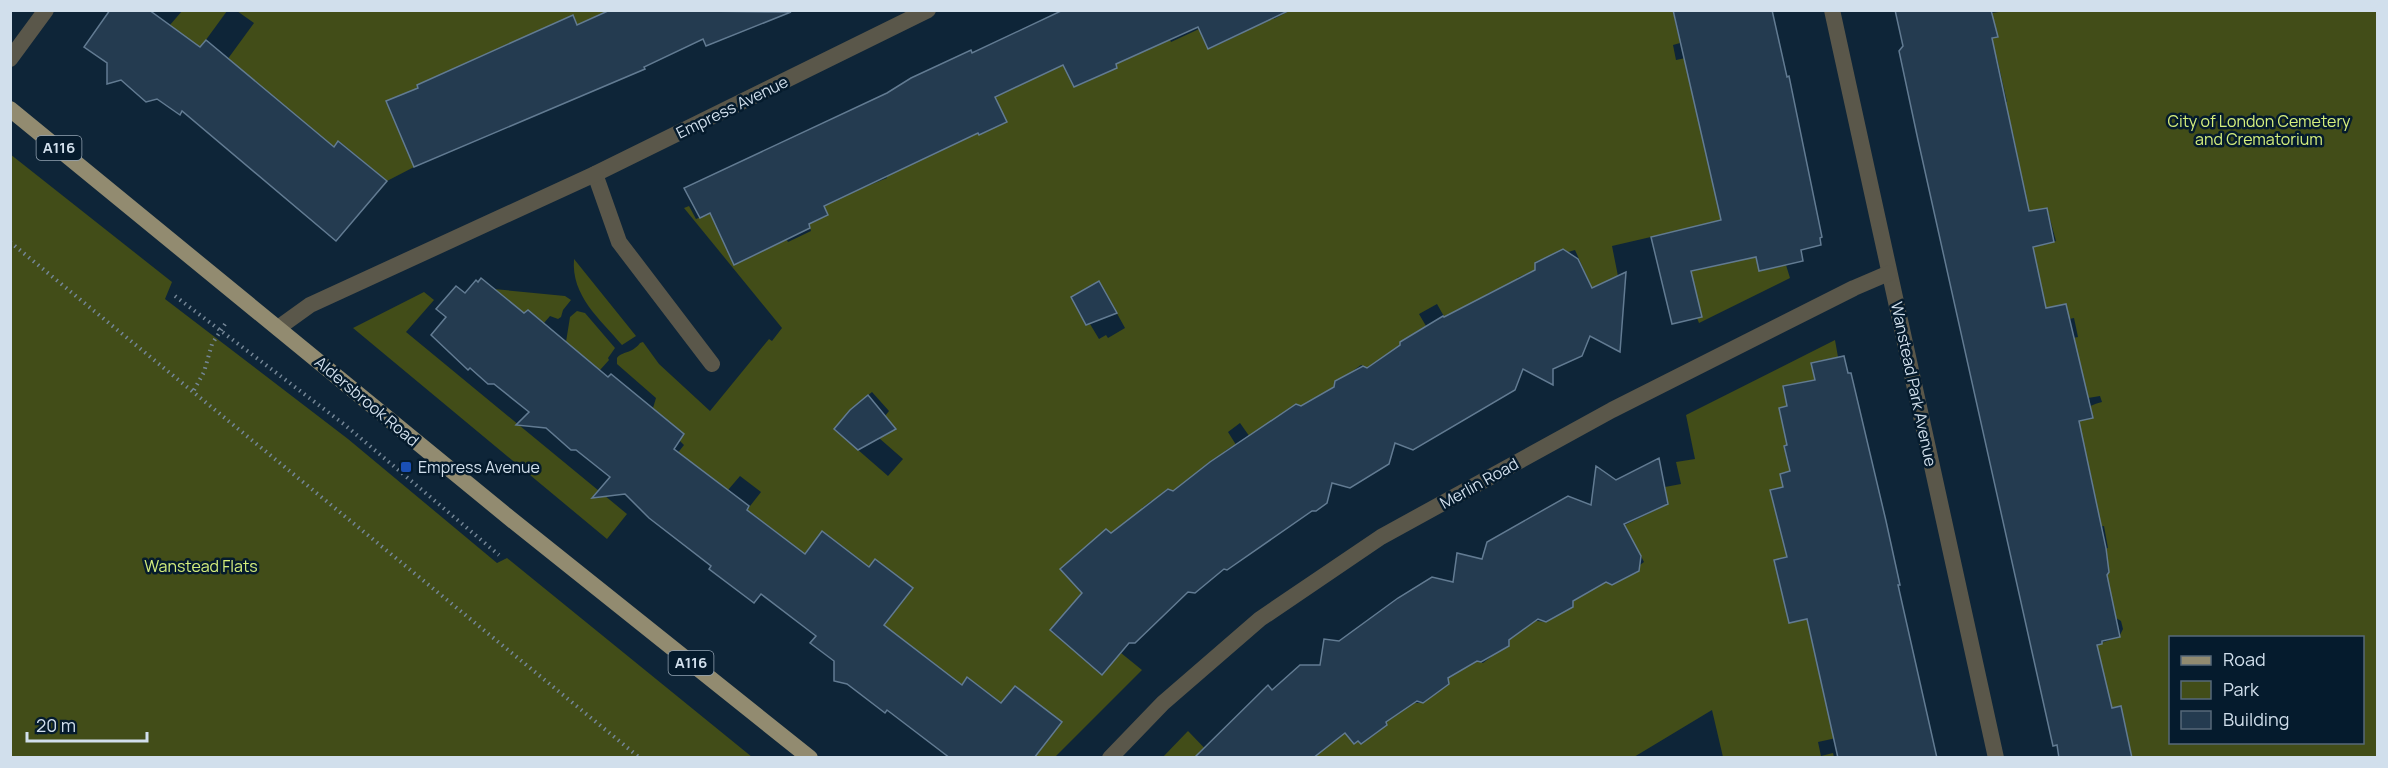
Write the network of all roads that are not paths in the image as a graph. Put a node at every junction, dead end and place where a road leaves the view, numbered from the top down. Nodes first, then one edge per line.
1 (46, 10) edge
2 (928, 10) edge
3 (1832, 10) edge
4 (10, 59) edge
5 (10, 108) edge
6 (595, 174) junction
7 (1889, 273) junction
8 (279, 328) junction
9 (712, 364) dead end
10 (810, 758) edge
11 (1110, 758) edge
12 (1996, 758) edge

1 - 4 street
2 - 6 street, Empress Avenue
3 - 7 street, Wanstead Park Avenue
5 - 8 main road, Aldersbrook Road / A116
6 - 8 street, Empress Avenue
6 - 9 street
7 - 11 street, Merlin Road
7 - 12 street, Wanstead Park Avenue
8 - 10 main road, Aldersbrook Road / A116

